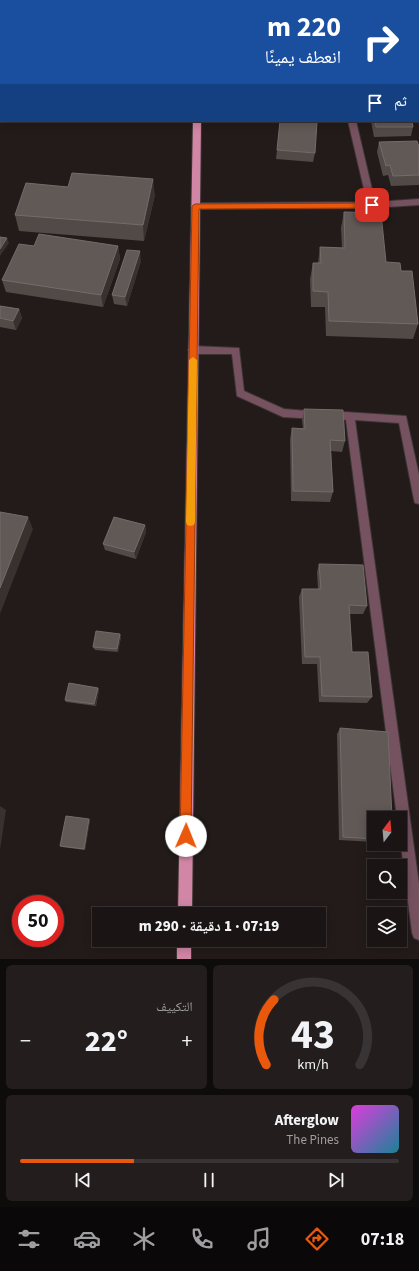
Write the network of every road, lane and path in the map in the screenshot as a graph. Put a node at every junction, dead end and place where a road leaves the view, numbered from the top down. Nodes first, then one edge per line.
1 (197, 122) edge
2 (352, 122) edge
3 (419, 202) edge
4 (372, 205) junction
5 (195, 206) junction
6 (193, 350) junction
7 (350, 416) junction
8 (419, 500) edge
9 (184, 907) edge
10 (419, 933) edge
11 (184, 947) edge
12 (184, 959) edge

1 - 5 main road
2 - 4 street
3 - 4 street
4 - 5 street
5 - 6 main road
6 - 7 street
6 - 9 main road
7 - 8 street
7 - 10 street
11 - 12 main road

